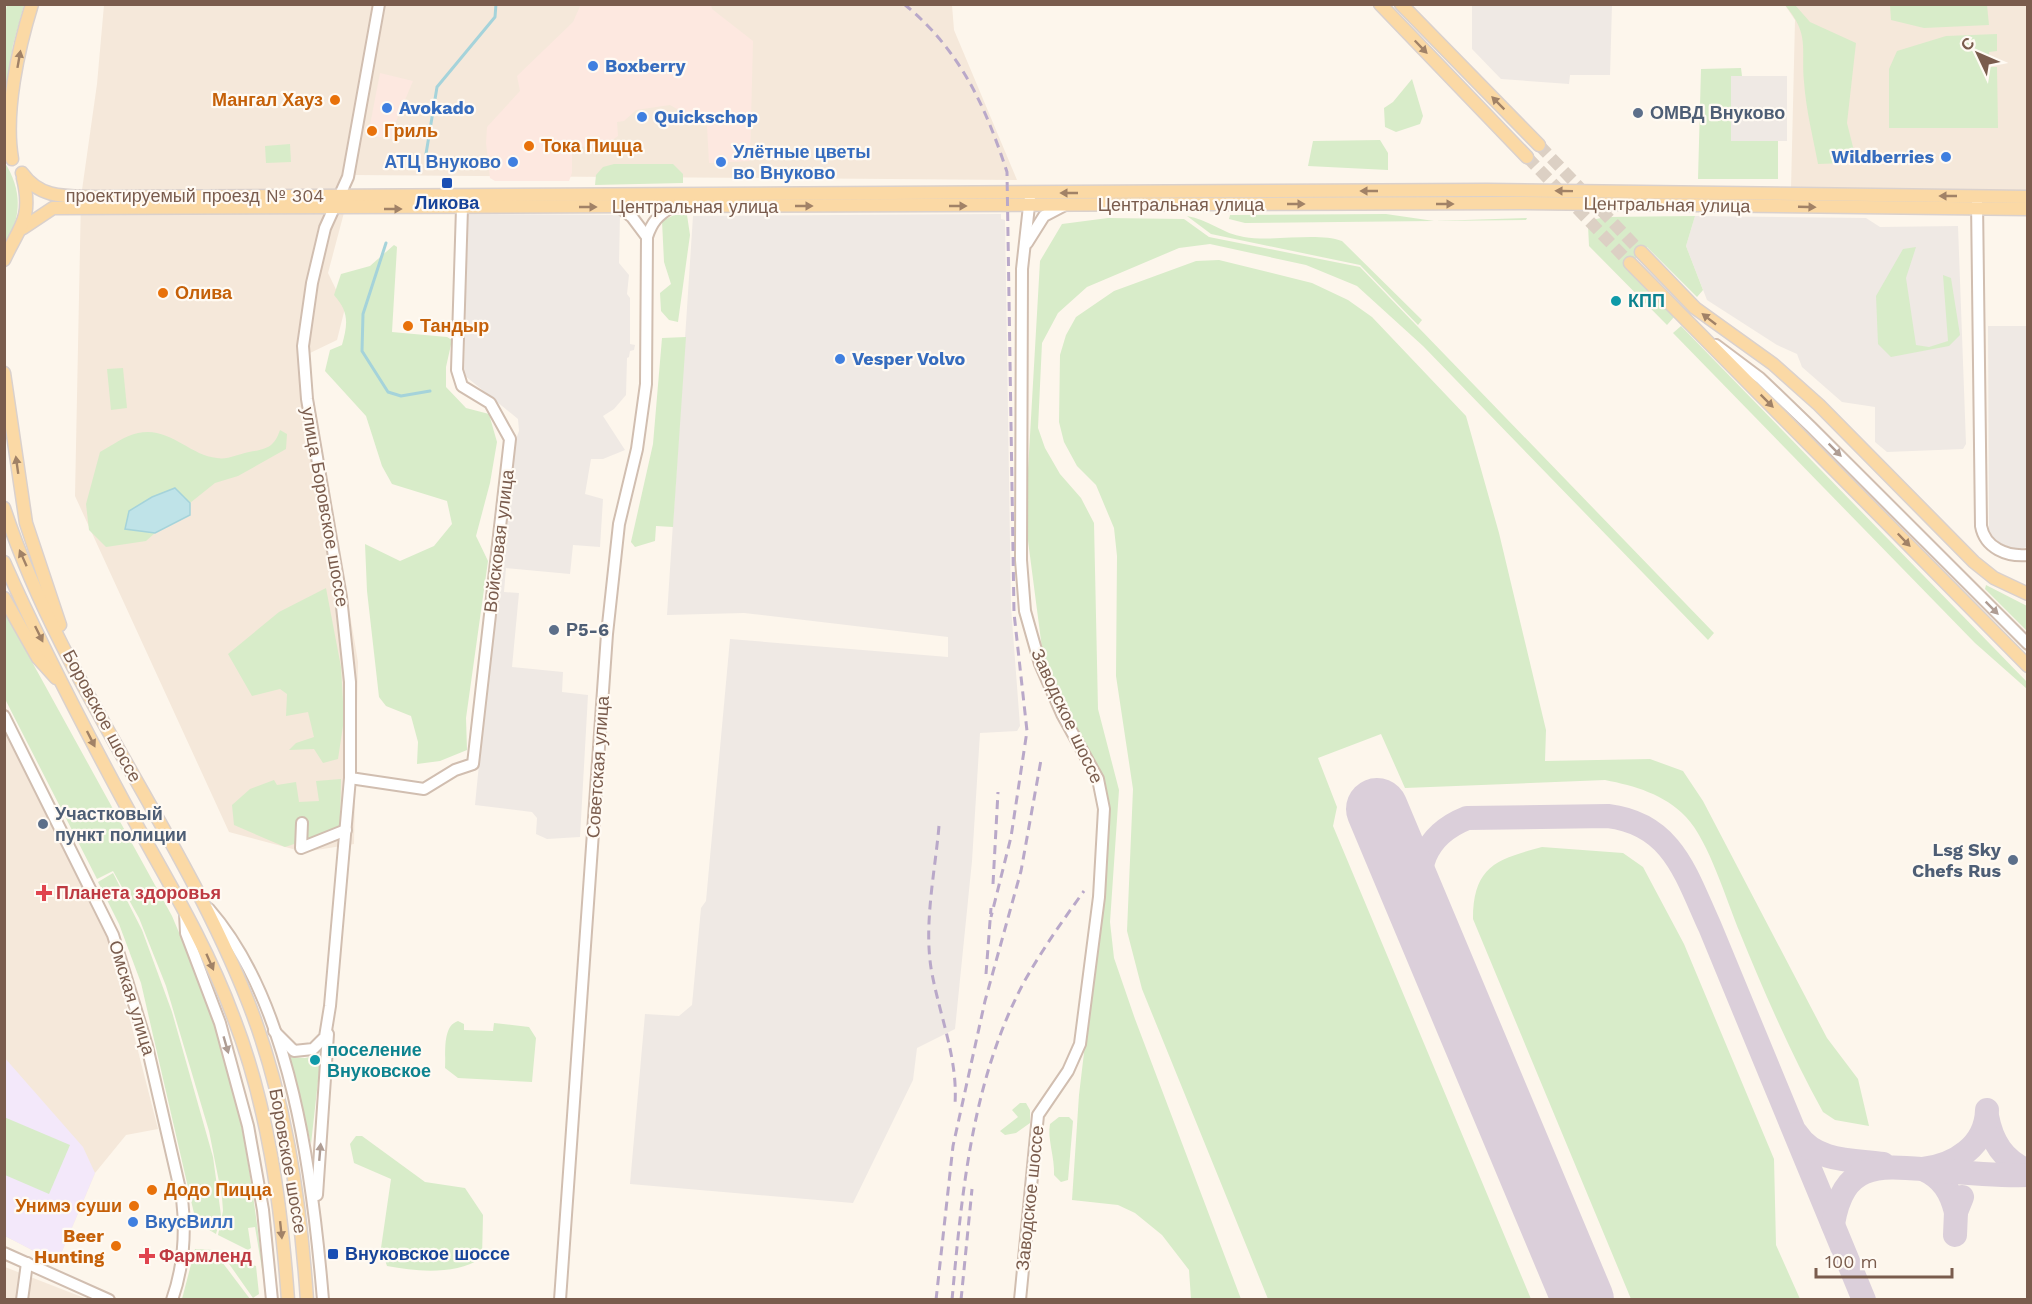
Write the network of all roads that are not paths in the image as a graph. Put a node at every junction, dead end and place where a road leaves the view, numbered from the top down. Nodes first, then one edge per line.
1 (32, 4) edge
2 (379, 4) edge
3 (1380, 4) edge
4 (1401, 4) edge
5 (1539, 145) tunnel mouth
6 (8, 155) edge
7 (1527, 157) tunnel mouth
8 (22, 173) junction
9 (1035, 193) junction
10 (342, 196) junction
11 (2028, 196) edge
12 (1977, 203) junction
13 (1027, 205) junction
14 (1065, 205) junction
15 (619, 207) junction
16 (672, 207) junction
17 (462, 208) junction
18 (2028, 208) edge
19 (335, 209) junction
20 (23, 228) junction
21 (647, 237) junction
22 (1024, 252) junction
23 (1641, 252) tunnel mouth
24 (6, 257) edge
25 (1630, 263) tunnel mouth
26 (1696, 330) junction
27 (4, 373) edge
28 (4, 508) edge
29 (2028, 555) edge
30 (4, 562) edge
31 (2028, 594) edge
32 (4, 598) edge
33 (2028, 644) edge
34 (66, 649) junction
35 (2028, 666) edge
36 (65, 687) junction
37 (4, 716) edge
38 (350, 778) junction
39 (302, 823) dead end
40 (346, 830) junction
41 (201, 900) junction
42 (184, 909) junction
43 (329, 1019) junction
44 (274, 1031) junction
45 (316, 1211) junction
46 (4, 1253) edge
47 (27, 1263) junction
48 (22, 1299) edge
49 (109, 1299) edge
50 (172, 1299) edge
51 (273, 1299) edge
52 (288, 1299) edge
53 (307, 1299) edge
54 (323, 1299) edge
55 (560, 1299) edge
56 (1020, 1299) edge

6 -> 1 main road
2 - 10 street, улица Боровское шоссе
3 -> 7 main road
5 -> 4 main road
6 - 8 main road
8 - 10 main road, проектируемый проезд № 304
8 - 20 main road
9 - 10 main road, Центральная улица
12 -> 9 main road, Центральная улица
9 - 13 street
10 - 19 street, улица Боровское шоссе
11 - 12 main road, Центральная улица
14 -> 12 main road, Центральная улица
12 - 18 main road, Центральная улица
12 - 29 street
13 - 14 main road, Центральная улица
16 -> 13 main road, Центральная улица
13 - 22 street, Заводское шоссе
14 - 22 street
15 - 16 main road, Центральная улица
17 -> 15 main road, Центральная улица
15 - 21 street
16 - 21 street
19 -> 17 main road, Центральная улица
17 - 38 street, Войсковая улица
19 - 20 main road, проектируемый проезд № 304
19 - 38 street, улица Боровское шоссе
20 - 24 main road
21 - 55 street, Советская улица
22 - 56 street, Заводское шоссе
31 -> 23 main road
25 - 26 main road
26 -> 33 street
26 -> 35 main road
34 -> 27 main road
34 -> 28 main road, Боровское шоссе
30 -> 36 main road, Боровское шоссе
32 - 36 main road
34 - 41 main road, Боровское шоссе
36 -> 42 main road, Боровское шоссе
37 - 50 street, Омская улица
38 - 40 street, улица Боровское шоссе
39 - 40 street
40 - 43 street, улица Боровское шоссе
41 - 44 street
41 - 53 main road, Боровское шоссе
42 -> 51 street
42 -> 52 main road, Боровское шоссе
43 - 44 street
45 -> 43 street, улица Боровское шоссе
44 - 45 street
45 - 54 street
46 - 47 street
47 - 48 street
47 - 49 street

